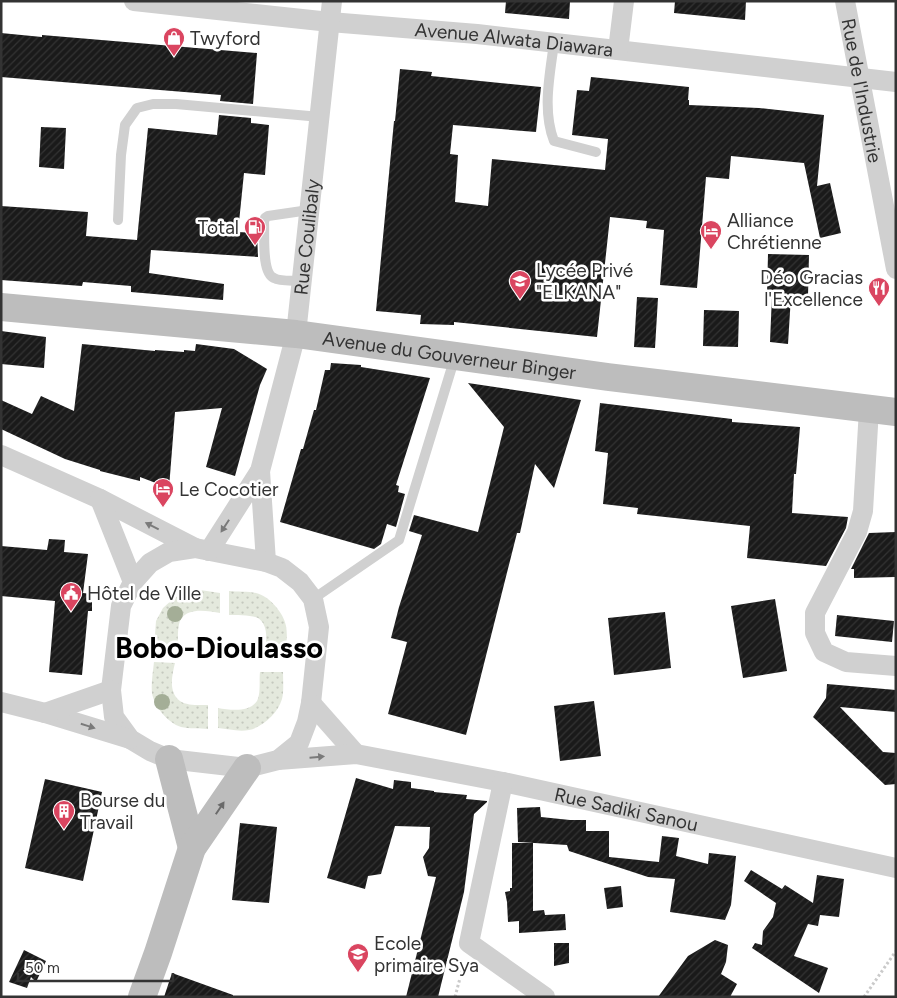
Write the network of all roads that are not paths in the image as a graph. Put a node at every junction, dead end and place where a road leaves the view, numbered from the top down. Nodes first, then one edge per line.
1 (134, 1) edge
2 (332, 1) edge
3 (624, 1) edge
4 (845, 1) edge
5 (330, 22) junction
6 (554, 43) junction
7 (618, 50) junction
8 (861, 79) junction
9 (896, 82) edge
10 (320, 117) junction
11 (596, 152) dead end
12 (309, 210) junction
13 (118, 220) dead end
14 (896, 268) edge
15 (301, 281) junction
16 (1, 307) edge
17 (296, 334) junction
18 (455, 356) junction
19 (869, 409) junction
20 (896, 412) edge
21 (1, 455) edge
22 (260, 471) junction
23 (100, 499) junction
24 (202, 550) junction
25 (266, 562) junction
26 (133, 582) junction
27 (313, 599) junction
28 (896, 666) edge
29 (111, 690) junction
30 (1, 702) edge
31 (312, 703) junction
32 (45, 713) junction
33 (130, 739) junction
34 (356, 754) junction
35 (169, 760) junction
36 (278, 760) junction
37 (247, 768) junction
38 (503, 782) junction
39 (192, 848) junction
40 (896, 868) edge
41 (142, 997) edge
42 (545, 997) edge

1 - 5 street, Avenue Alwata Diawara
2 - 5 street, Rue Coulibaly
3 - 7 street
4 - 8 street, Rue de l'Industrie
5 - 6 street, Avenue Alwata Diawara
5 - 10 street, Rue Coulibaly
6 - 7 street, Avenue Alwata Diawara
6 - 11 lane
7 - 8 street, Avenue Alwata Diawara
8 - 9 street, Avenue Alwata Diawara
8 - 14 street, Rue de l'Industrie
10 - 12 street, Rue Coulibaly
10 - 13 lane
12 - 15 street, Rue Coulibaly
12 - 15 lane
15 - 17 street, Rue Coulibaly
16 - 17 street, Avenue du Gouverneur Binger
17 - 18 street, Avenue du Gouverneur Binger
17 - 22 street, Rue Coulibaly
18 - 19 street, Avenue du Gouverneur Binger
18 - 27 lane
19 - 20 street, Avenue du Gouverneur Binger
19 - 28 street
21 - 23 street
22 -> 24 street
22 - 25 street
24 -> 23 street
23 - 26 street
24 - 25 street
24 - 26 street
25 - 27 street
26 - 29 street
27 - 31 street
29 - 32 street
29 - 33 street
30 - 32 street
31 - 34 street
31 - 36 street
32 -> 33 street
33 - 35 street
36 -> 34 street, Rue Sadiki Sanou
34 - 38 street, Rue Sadiki Sanou
35 - 37 street
35 - 39 street
36 - 37 street
39 -> 37 street
38 - 40 street, Rue Sadiki Sanou
38 - 42 street
39 - 41 street

